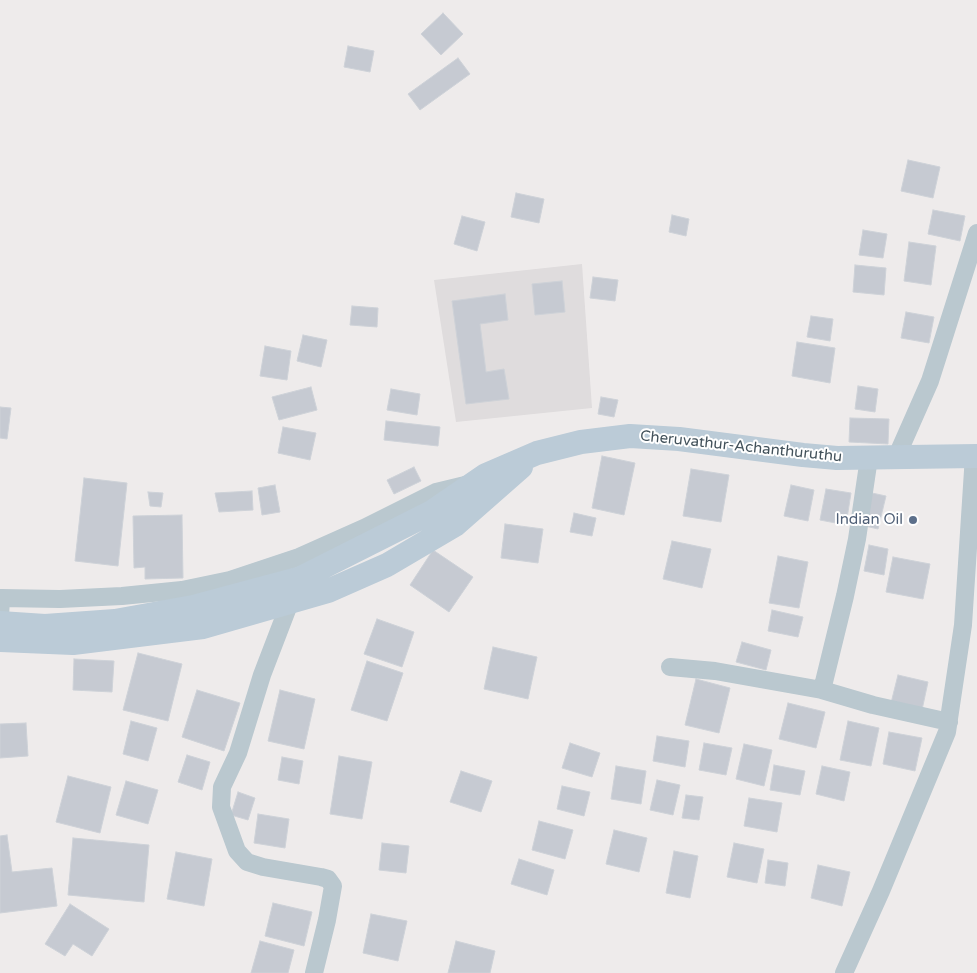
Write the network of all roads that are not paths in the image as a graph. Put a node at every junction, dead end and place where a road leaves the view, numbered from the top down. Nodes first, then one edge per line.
1 (977, 232) edge
2 (537, 452) junction
3 (976, 456) edge
4 (869, 458) junction
5 (896, 458) junction
6 (475, 482) junction
7 (290, 602) junction
8 (0, 617) edge
9 (0, 623) edge
10 (0, 640) edge
11 (670, 667) dead end
12 (822, 690) junction
13 (949, 722) junction
14 (314, 973) edge
15 (844, 973) edge

1 - 5 street
2 - 4 main road, Cheruvathur-Achanthuruthu
2 - 6 main road, Cheruvathur-Achanthuruthu
2 - 7 main road
3 - 5 main road, Cheruvathur-Achanthuruthu
3 - 13 street
4 - 5 main road, Cheruvathur-Achanthuruthu
4 - 12 street
6 - 8 street
6 - 9 main road, Cheruvathur-Achanthuruthu
7 - 10 main road
7 - 14 street
11 - 12 street
12 - 13 street
13 - 15 street

